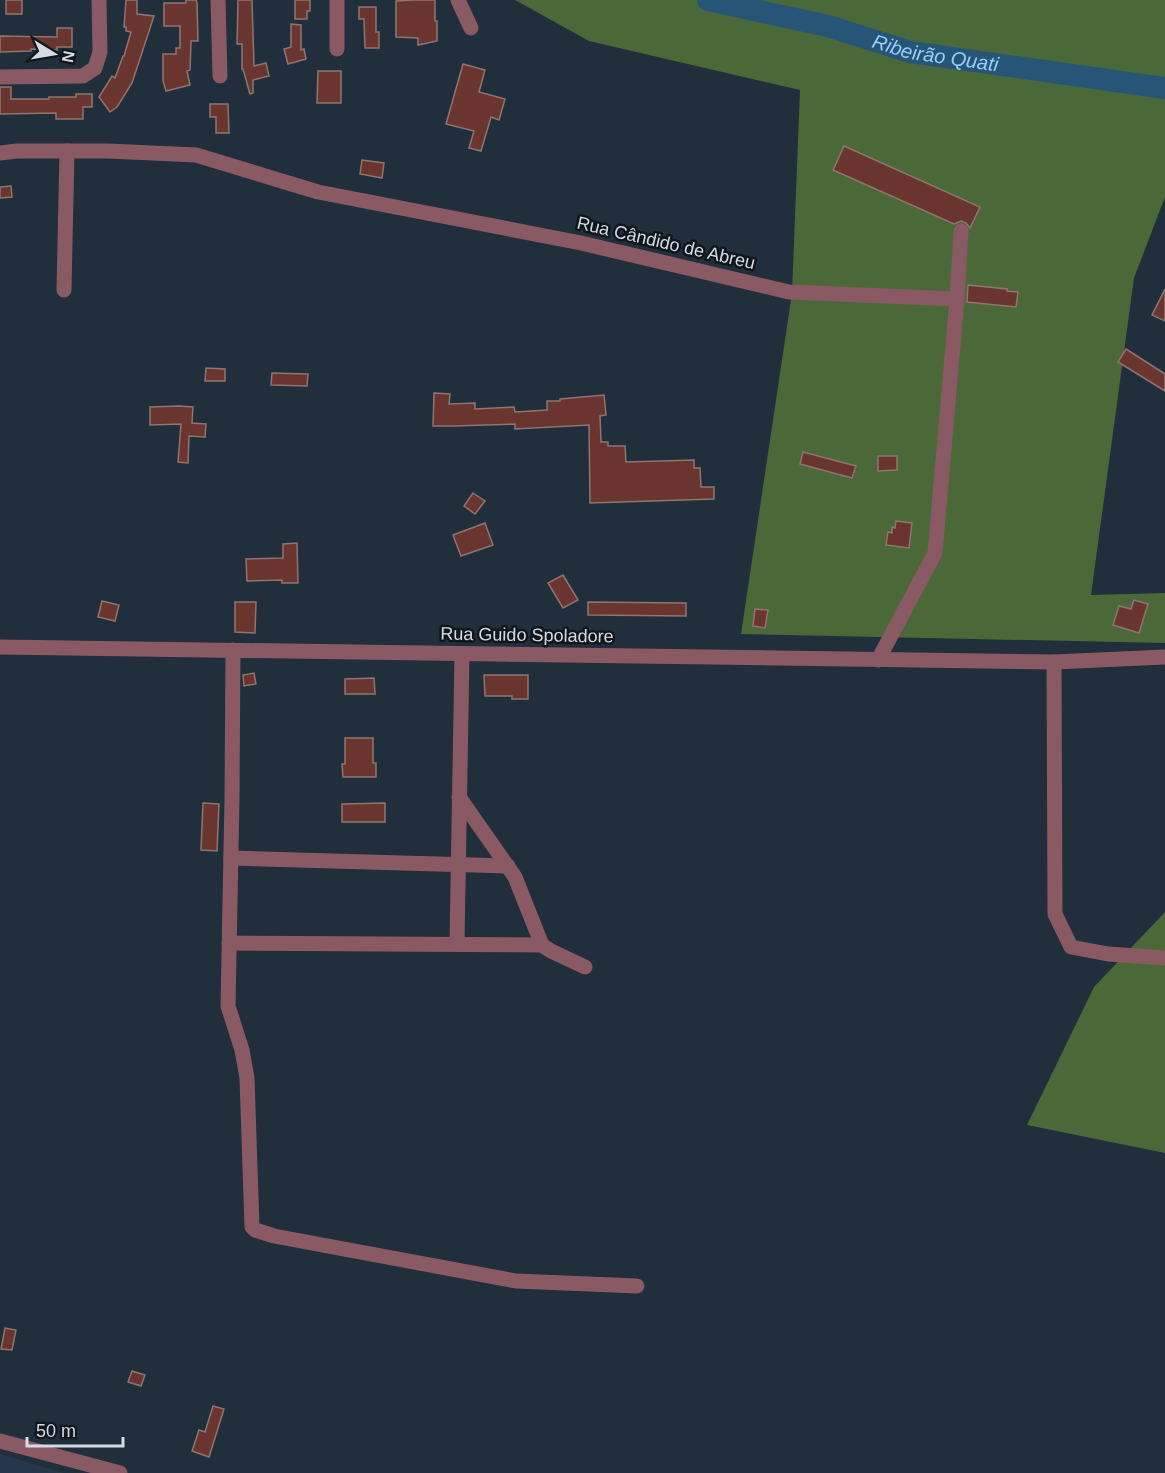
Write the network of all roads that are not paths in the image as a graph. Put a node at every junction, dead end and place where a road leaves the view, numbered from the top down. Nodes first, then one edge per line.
1 (99, 0) edge
2 (218, 0) edge
3 (337, 0) edge
4 (458, 0) edge
5 (471, 28) dead end
6 (337, 49) dead end
7 (220, 76) dead end
8 (0, 77) edge
9 (67, 151) junction
10 (0, 153) edge
11 (961, 231) dead end
12 (64, 290) dead end
13 (957, 300) junction
14 (0, 647) edge
15 (233, 650) junction
16 (462, 654) junction
17 (1165, 657) edge
18 (878, 660) junction
19 (1054, 662) junction
20 (459, 797) junction
21 (231, 858) junction
22 (457, 864) junction
23 (507, 866) junction
24 (229, 943) junction
25 (457, 944) junction
26 (542, 945) junction
27 (1165, 958) edge
28 (585, 967) dead end
29 (637, 1286) dead end
30 (0, 1441) edge
31 (82, 1469) edge
32 (120, 1473) edge

1 - 8 street
2 - 7 street
3 - 6 street
4 - 5 street
9 - 10 street, Rua Cândido de Abreu
9 - 12 street
9 - 13 street, Rua Cândido de Abreu
11 - 13 street
13 - 18 street
14 - 15 street, Rua Guido Spoladore
15 - 16 street, Rua Guido Spoladore
15 - 21 street
16 - 18 street, Rua Guido Spoladore
16 - 20 street
17 - 19 street, Rua Guido Spoladore
18 - 19 street, Rua Guido Spoladore
19 - 27 street
20 - 22 street
20 - 23 street
21 - 22 street
21 - 24 street
22 - 23 street
22 - 25 street
23 - 26 street
24 - 25 street
24 - 29 street
25 - 26 street
26 - 28 street
30 - 31 street
31 - 32 street

